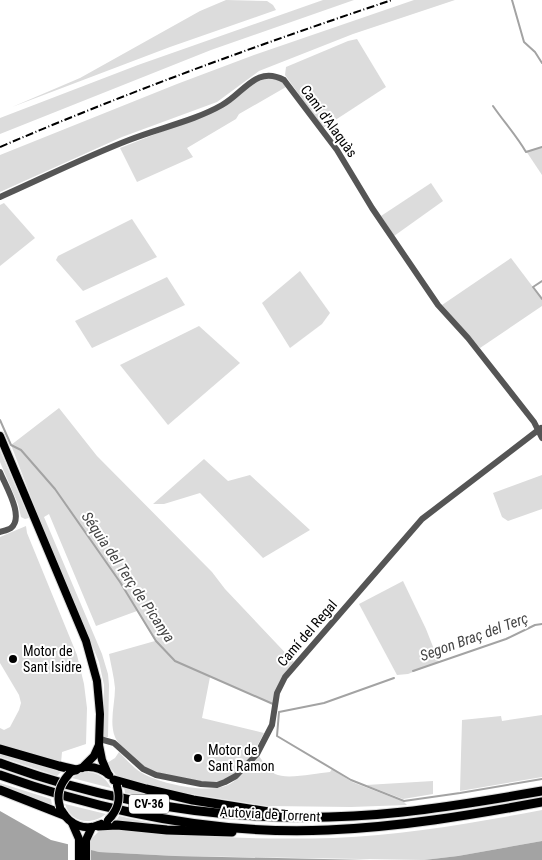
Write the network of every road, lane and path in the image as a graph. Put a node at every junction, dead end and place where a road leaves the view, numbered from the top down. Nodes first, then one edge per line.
1 (0, 197) edge
2 (540, 429) edge
3 (0, 436) edge
4 (542, 438) edge
5 (0, 472) edge
6 (0, 532) edge
7 (99, 742) junction
8 (0, 749) edge
9 (0, 763) edge
10 (76, 770) junction
11 (0, 775) edge
12 (113, 780) junction
13 (0, 790) edge
14 (542, 791) edge
15 (542, 802) edge
16 (62, 811) junction
17 (303, 817) junction
18 (72, 822) junction
19 (95, 826) junction
20 (274, 831) junction
21 (82, 840) junction
22 (79, 860) edge
23 (86, 860) edge

1 - 2 street, Camí d'Alaquàs
2 - 4 street
2 - 7 street, Camí del Regal
3 - 7 main road
5 - 6 street
7 - 10 main road
7 - 12 main road
8 - 10 highway
9 - 17 highway, Autovia de Torrent / CV-36
10 - 12 main road
10 - 16 main road, bridge
11 - 20 highway, Autovia de Torrent / CV-36
12 - 17 highway
12 - 19 main road, bridge
13 - 16 highway
14 - 17 highway, Autovia de Torrent / CV-36
15 - 20 highway, Autovia de Torrent / CV-36
16 - 18 main road
18 - 19 main road
18 - 21 main road
19 - 20 highway
19 - 21 main road
21 - 22 main road
21 - 23 main road

